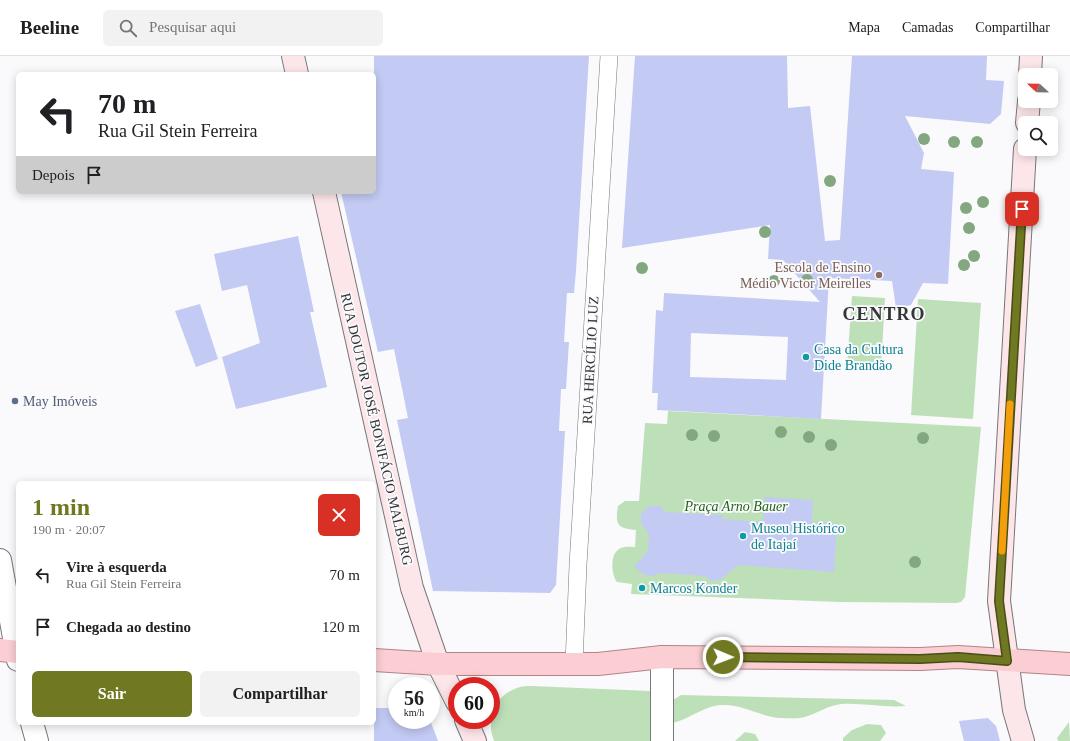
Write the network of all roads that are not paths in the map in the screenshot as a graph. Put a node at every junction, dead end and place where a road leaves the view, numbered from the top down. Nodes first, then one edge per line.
1 (293, 56) edge
2 (609, 56) edge
3 (1031, 56) edge
4 (1030, 68) edge
5 (297, 72) edge
6 (1026, 156) edge
7 (324, 194) edge
8 (0, 560) edge
9 (13, 653) edge
10 (662, 657) junction
11 (376, 660) edge
12 (1007, 661) junction
13 (438, 664) junction
14 (574, 664) junction
15 (1070, 664) edge
16 (448, 684) edge
17 (33, 725) edge
18 (470, 729) edge
19 (37, 741) edge
20 (475, 741) edge
21 (662, 741) edge
22 (1023, 741) edge

1 - 5 main road
2 - 14 street, RUA HERCÍLIO LUZ
3 - 4 main road
6 - 12 main road
7 - 13 main road, RUA DOUTOR JOSÉ BONIFÁCIO MALBURG
8 - 9 street
10 - 12 main road
10 - 14 main road
10 - 21 street
11 - 13 main road
12 - 15 main road
12 - 22 main road
13 - 14 main road
13 - 16 main road, RUA DOUTOR JOSÉ BONIFÁCIO MALBURG
17 - 19 street
18 - 20 main road

